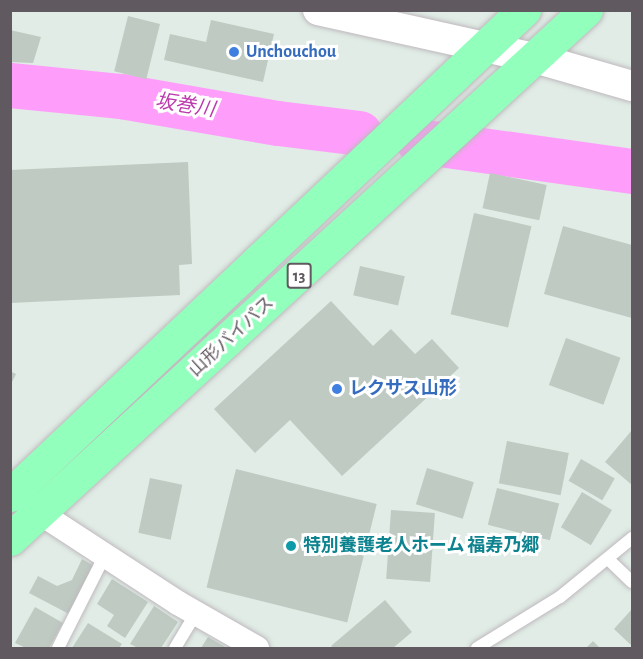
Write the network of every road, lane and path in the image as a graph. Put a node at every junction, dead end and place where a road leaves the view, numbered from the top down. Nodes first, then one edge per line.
1 (318, 10) edge
2 (524, 10) edge
3 (586, 10) edge
4 (484, 47) junction
5 (535, 58) junction
6 (633, 86) edge
7 (10, 495) edge
8 (40, 513) junction
9 (633, 538) edge
10 (10, 539) edge
11 (105, 555) junction
12 (608, 559) junction
13 (633, 582) edge
14 (196, 614) junction
15 (58, 648) edge
16 (176, 648) edge
17 (257, 648) edge
18 (477, 648) edge

1 - 4 street
2 - 4 highway, 山形バイパス / 13
3 - 5 highway, 山形バイパス / 13
4 - 5 street
4 - 7 highway, 山形バイパス / 13
5 - 6 street
5 - 8 highway, 山形バイパス / 13
8 - 10 highway, 山形バイパス / 13
8 - 11 street
9 - 12 lane
11 - 14 street
11 - 15 lane
12 - 13 lane
12 - 18 lane
14 - 16 lane
14 - 17 street

